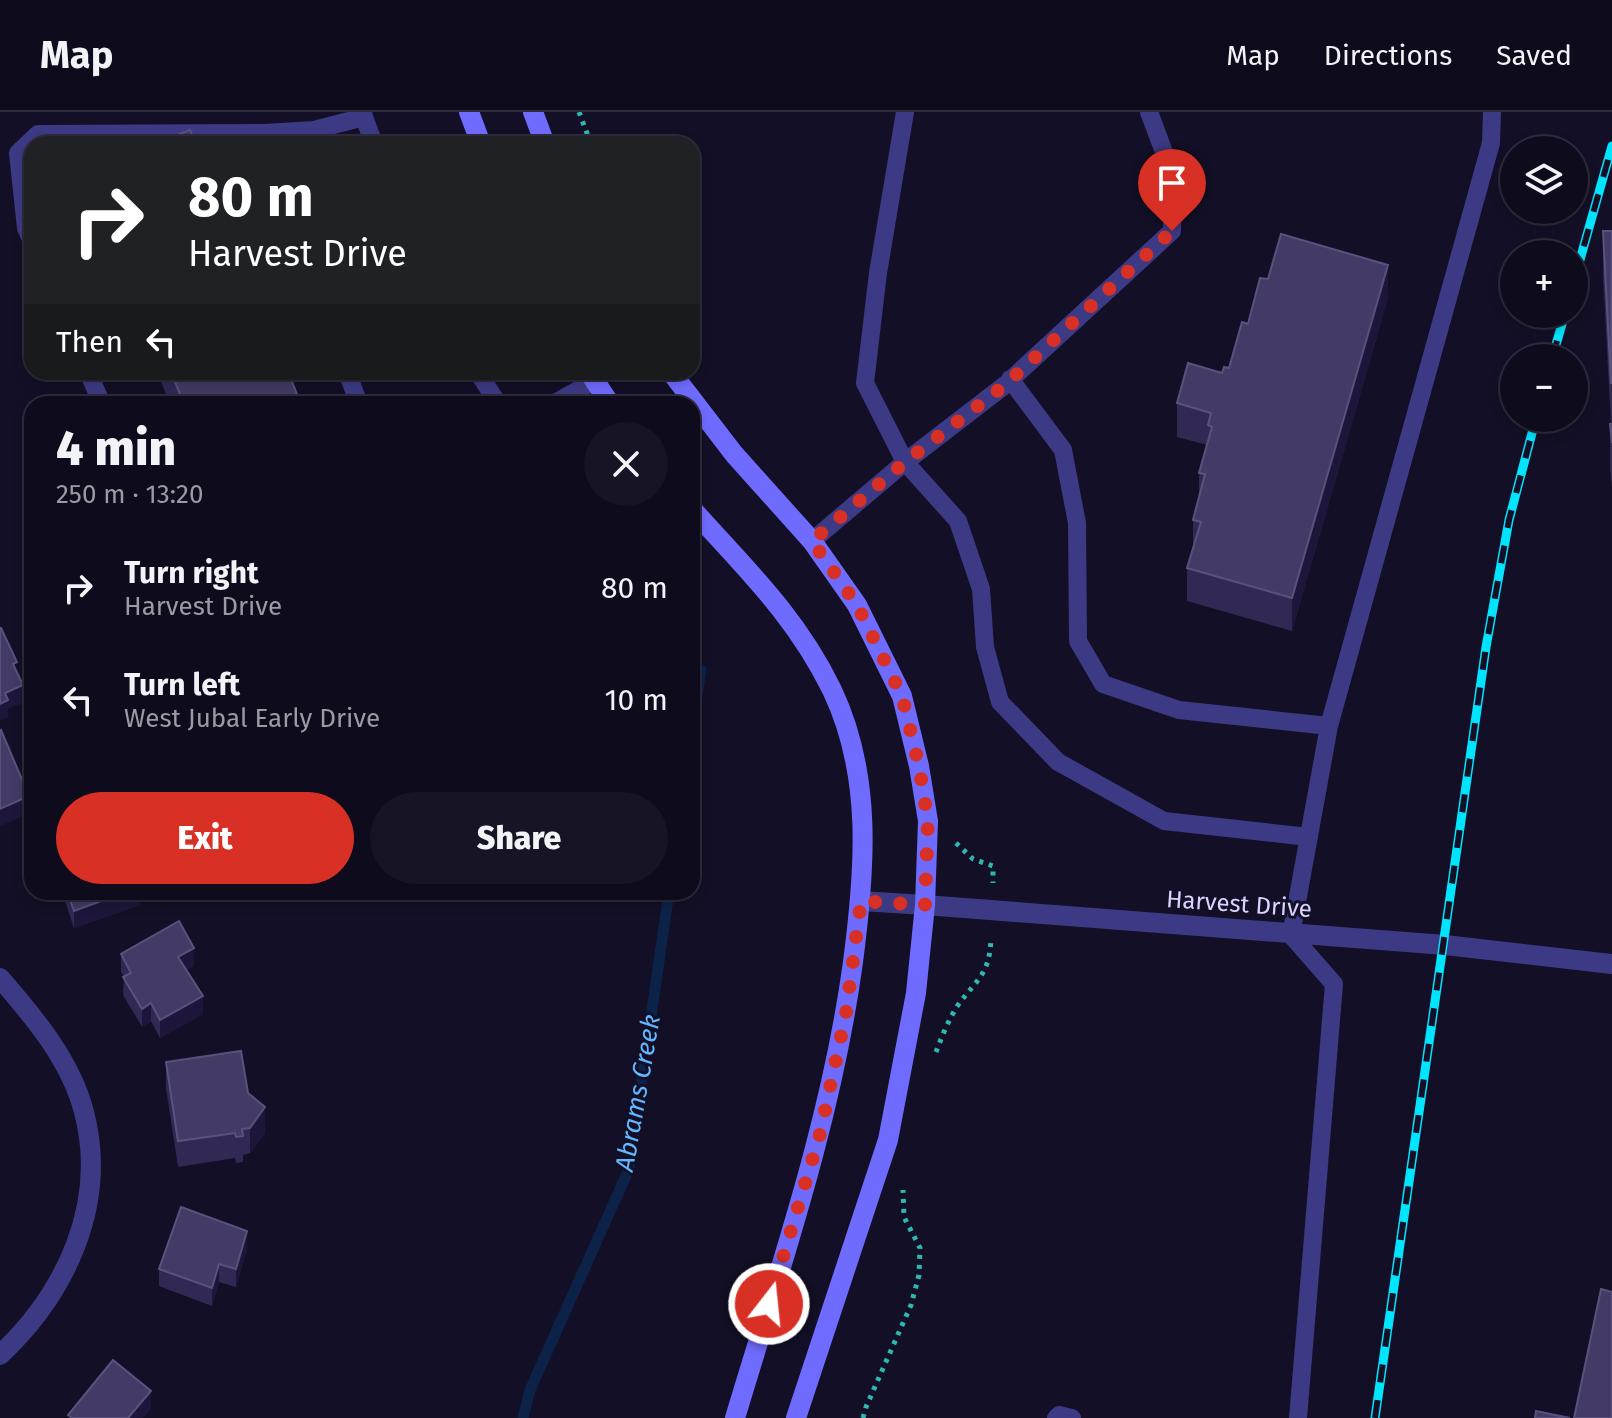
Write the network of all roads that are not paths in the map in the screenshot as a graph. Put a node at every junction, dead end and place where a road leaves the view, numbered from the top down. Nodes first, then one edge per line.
1 (469, 112) edge
2 (533, 112) edge
3 (905, 112) edge
4 (1149, 112) edge
5 (1492, 112) edge
6 (363, 114) edge
7 (36, 136) edge
8 (152, 136) edge
9 (278, 136) edge
10 (371, 136) edge
11 (478, 136) edge
12 (542, 136) edge
13 (24, 147) edge
14 (24, 209) edge
15 (1010, 379) junction
16 (586, 380) edge
17 (677, 380) edge
18 (564, 396) edge
19 (689, 396) edge
20 (700, 410) edge
21 (905, 462) junction
22 (700, 518) edge
23 (812, 541) junction
24 (1329, 726) junction
25 (1309, 837) junction
26 (861, 901) junction
27 (925, 905) junction
28 (1291, 935) junction
29 (1612, 964) edge
30 (0, 978) edge
31 (0, 1355) edge
32 (735, 1418) edge
33 (796, 1418) edge
34 (1056, 1418) edge
35 (1072, 1418) edge
36 (1298, 1418) edge

1 - 11 main road
2 - 12 main road
3 - 21 lane
4 - 15 lane
5 - 24 lane
6 - 9 lane
6 - 10 lane
7 - 8 lane
13 - 14 lane
15 - 21 lane
15 - 24 lane
16 - 18 lane
17 - 19 main road
20 - 23 main road
21 - 23 lane
21 - 25 lane
22 - 26 main road
23 - 27 main road
24 - 25 lane
25 - 28 lane
26 - 27 street, Harvest Drive
26 - 32 main road
27 - 28 street, Harvest Drive
27 - 33 main road
28 - 29 street, Harvest Drive
28 - 36 lane
30 - 31 street
34 - 35 lane

